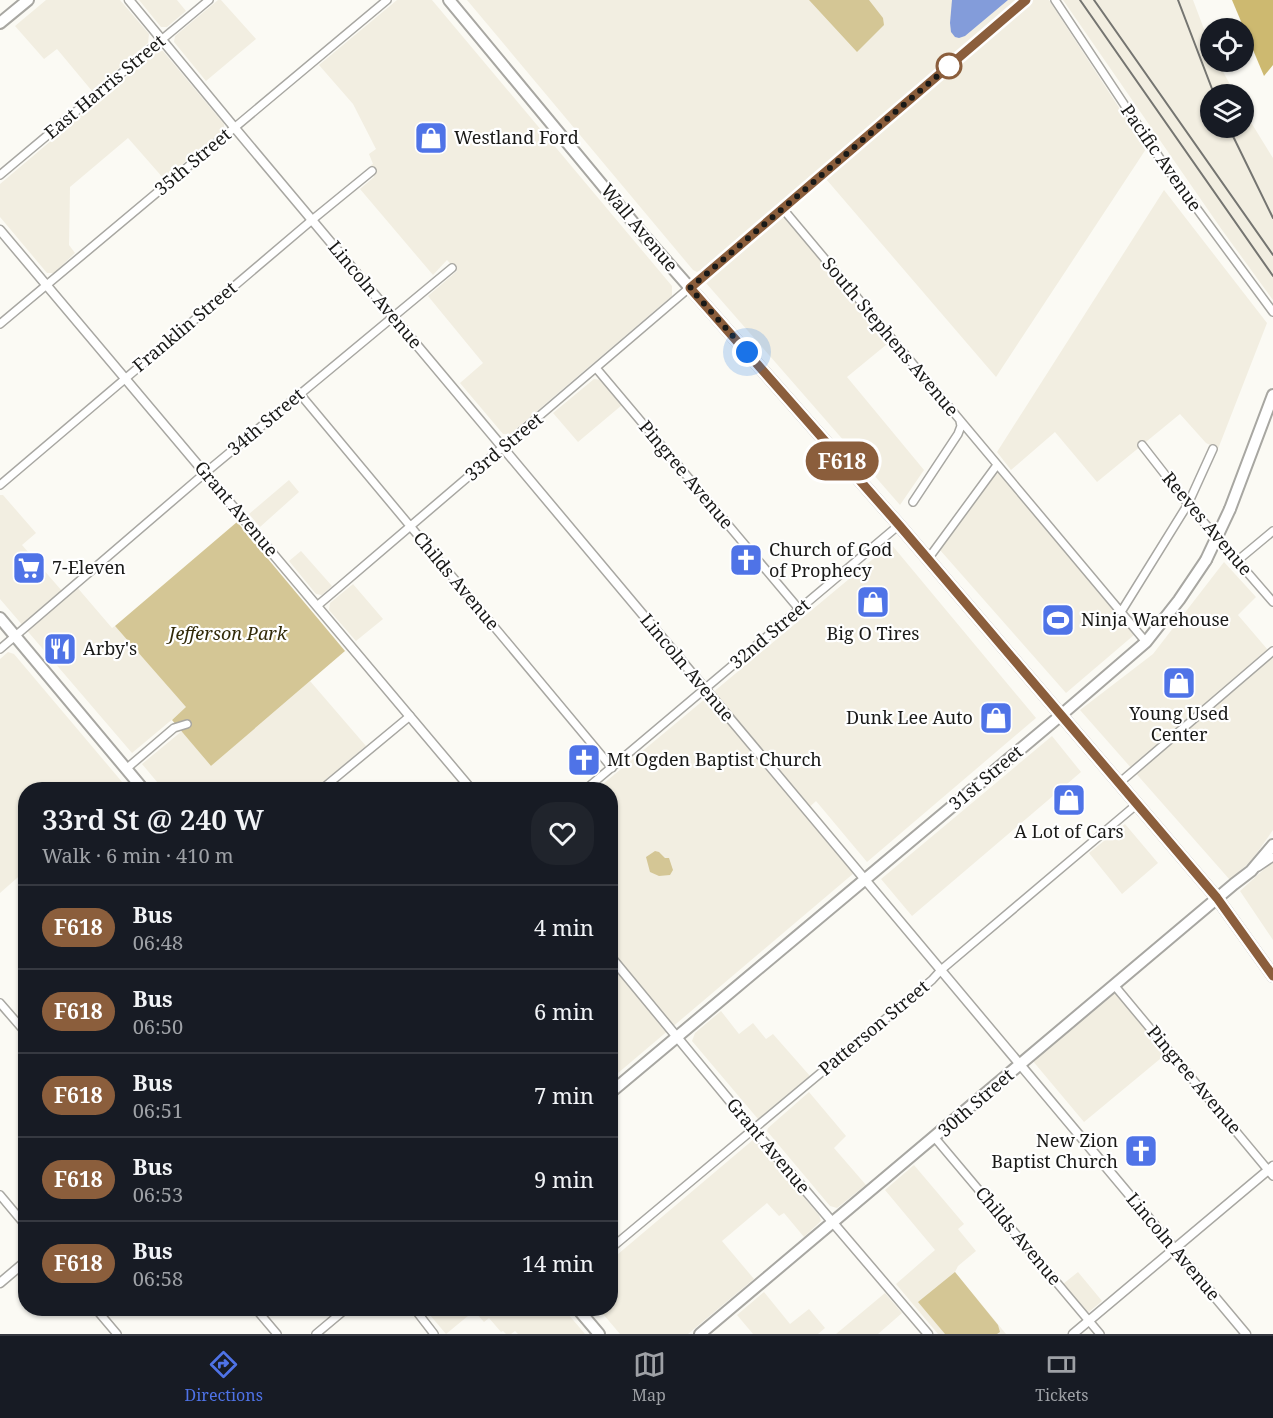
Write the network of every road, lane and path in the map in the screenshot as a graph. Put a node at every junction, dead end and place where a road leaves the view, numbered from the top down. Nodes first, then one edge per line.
1 (28, 0) edge
2 (129, 0) edge
3 (209, 0) edge
4 (387, 0) edge
5 (449, 0) edge
6 (1026, 0) edge
7 (1055, 0) edge
8 (0, 24) edge
9 (162, 40) junction
10 (234, 127) junction
11 (372, 171) dead end
12 (0, 175) edge
13 (783, 208) junction
14 (312, 220) junction
15 (0, 230) edge
16 (452, 268) dead end
17 (46, 285) junction
18 (690, 288) junction
19 (1273, 312) edge
20 (393, 317) junction
21 (0, 324) edge
22 (596, 368) junction
23 (125, 378) junction
24 (300, 394) junction
25 (1273, 395) edge
26 (960, 422) junction
27 (1142, 445) dead end
28 (503, 448) junction
29 (1213, 449) dead end
30 (997, 465) junction
31 (205, 473) junction
32 (0, 485) edge
33 (913, 502) dead end
34 (1188, 504) junction
35 (899, 525) junction
36 (410, 527) junction
37 (1273, 531) edge
38 (928, 559) junction
39 (1237, 561) junction
40 (1273, 602) edge
41 (317, 606) junction
42 (799, 609) junction
43 (1121, 612) junction
44 (0, 618) edge
45 (15, 635) junction
46 (1146, 642) junction
47 (0, 649) edge
48 (1273, 651) edge
49 (705, 689) junction
50 (410, 716) junction
51 (1060, 716) junction
52 (187, 724) dead end
53 (612, 768) junction
54 (126, 769) junction
55 (137, 782) edge
56 (330, 782) edge
57 (465, 782) edge
58 (595, 782) edge
59 (1118, 784) junction
60 (1136, 805) junction
61 (1273, 845) edge
62 (1273, 857) edge
63 (1251, 872) junction
64 (865, 879) junction
65 (1217, 898) junction
66 (618, 966) edge
67 (941, 970) junction
68 (1273, 976) edge
69 (1114, 985) junction
70 (0, 1003) edge
71 (18, 1024) edge
72 (677, 1037) junction
73 (1020, 1064) junction
74 (618, 1086) edge
75 (753, 1129) junction
76 (935, 1138) junction
77 (1271, 1170) edge
78 (0, 1195) edge
79 (18, 1216) edge
80 (833, 1222) junction
81 (618, 1242) edge
82 (1175, 1249) junction
83 (18, 1268) edge
84 (0, 1283) edge
85 (102, 1316) edge
86 (262, 1316) edge
87 (337, 1316) edge
88 (420, 1316) edge
89 (584, 1316) edge
90 (1089, 1321) junction
91 (117, 1334) edge
92 (277, 1334) edge
93 (316, 1334) edge
94 (434, 1334) edge
95 (599, 1334) edge
96 (700, 1334) edge
97 (928, 1334) edge
98 (1073, 1334) edge
99 (1100, 1334) edge
100 (1246, 1334) edge

1 - 8 main road
2 - 9 street, Lincoln Avenue
3 - 9 street, East Harris Street
4 - 10 street, 35th Street
5 - 18 main road, Wall Avenue
6 - 13 street, 33rd Street
7 - 19 street, Pacific Avenue
9 - 10 street, Lincoln Avenue
9 - 12 street, East Harris Street
10 - 14 street, Lincoln Avenue
10 - 17 street, 35th Street
11 - 14 street, Franklin Street
13 - 18 street, 33rd Street
13 - 26 street, South Stephens Avenue
14 - 20 street, Lincoln Avenue
14 - 23 street, Franklin Street
15 - 17 street, Grant Avenue
16 - 20 street, 34th Street
17 - 21 street, 35th Street
17 - 23 street, Grant Avenue
18 - 22 street, 33rd Street
18 - 35 main road, Wall Avenue
20 - 24 street, 34th Street
20 - 28 street, Lincoln Avenue
22 - 28 street, 33rd Street
22 - 42 street, Pingree Avenue
23 - 31 street, Grant Avenue
23 - 32 street, Franklin Street
24 - 31 street, 34th Street
24 - 36 street, Childs Avenue
25 - 46 main road, 31st Street, bridge
26 - 30 street, South Stephens Avenue
26 - 33 street
27 - 34 street, Reeves Avenue
28 - 36 street, 33rd Street
28 - 49 street, Lincoln Avenue
29 - 34 street
30 - 38 street
30 - 43 street, South Stephens Avenue
31 - 41 street, Grant Avenue
31 - 45 street, 34th Street
34 - 39 street, Reeves Avenue
34 - 43 street
35 - 38 main road, Wall Avenue
35 - 42 street, 32nd Street
36 - 41 street, 33rd Street
36 - 53 street, Childs Avenue
37 - 39 street
38 - 51 main road, Wall Avenue
39 - 40 street, Reeves Avenue
41 - 50 street, Grant Avenue
42 - 49 street, 32nd Street
43 - 46 street, South Stephens Avenue
44 - 45 main road
45 - 47 street, 34th Street
45 - 54 main road
46 - 51 main road, 31st Street
48 - 59 street
49 - 53 street, 32nd Street
49 - 64 street, Lincoln Avenue
50 - 56 street
50 - 57 street, Grant Avenue
51 - 59 main road, Wall Avenue
51 - 64 main road, 31st Street
52 - 54 street
53 - 58 street, 32nd Street
54 - 55 main road
59 - 60 main road, Wall Avenue
60 - 65 main road, Wall Avenue
60 - 67 street, Patterson Street
61 - 63 main road, 30th Street
62 - 63 street, 30th Street
63 - 65 main road, 30th Street
64 - 67 street, Lincoln Avenue
64 - 72 main road, 31st Street
65 - 68 main road, Wall Avenue
65 - 69 main road, 30th Street
66 - 72 street, Grant Avenue
67 - 73 street, Lincoln Avenue
67 - 75 street, Patterson Street
69 - 73 main road, 30th Street
69 - 77 street, Pingree Avenue
70 - 71 street
72 - 74 main road, 31st Street
72 - 75 street, Grant Avenue
73 - 76 main road, 30th Street
73 - 82 street, Lincoln Avenue
75 - 80 street, Grant Avenue
75 - 81 street, Patterson Street
76 - 80 main road, 30th Street
76 - 90 street, Childs Avenue
77 - 82 street
78 - 79 street
80 - 96 main road, 30th Street
80 - 97 street, Grant Avenue
82 - 90 street
82 - 100 street, Lincoln Avenue
83 - 84 street
85 - 91 street
86 - 92 street
87 - 93 street
88 - 94 street
89 - 95 main road
90 - 98 street
90 - 99 street, Childs Avenue

